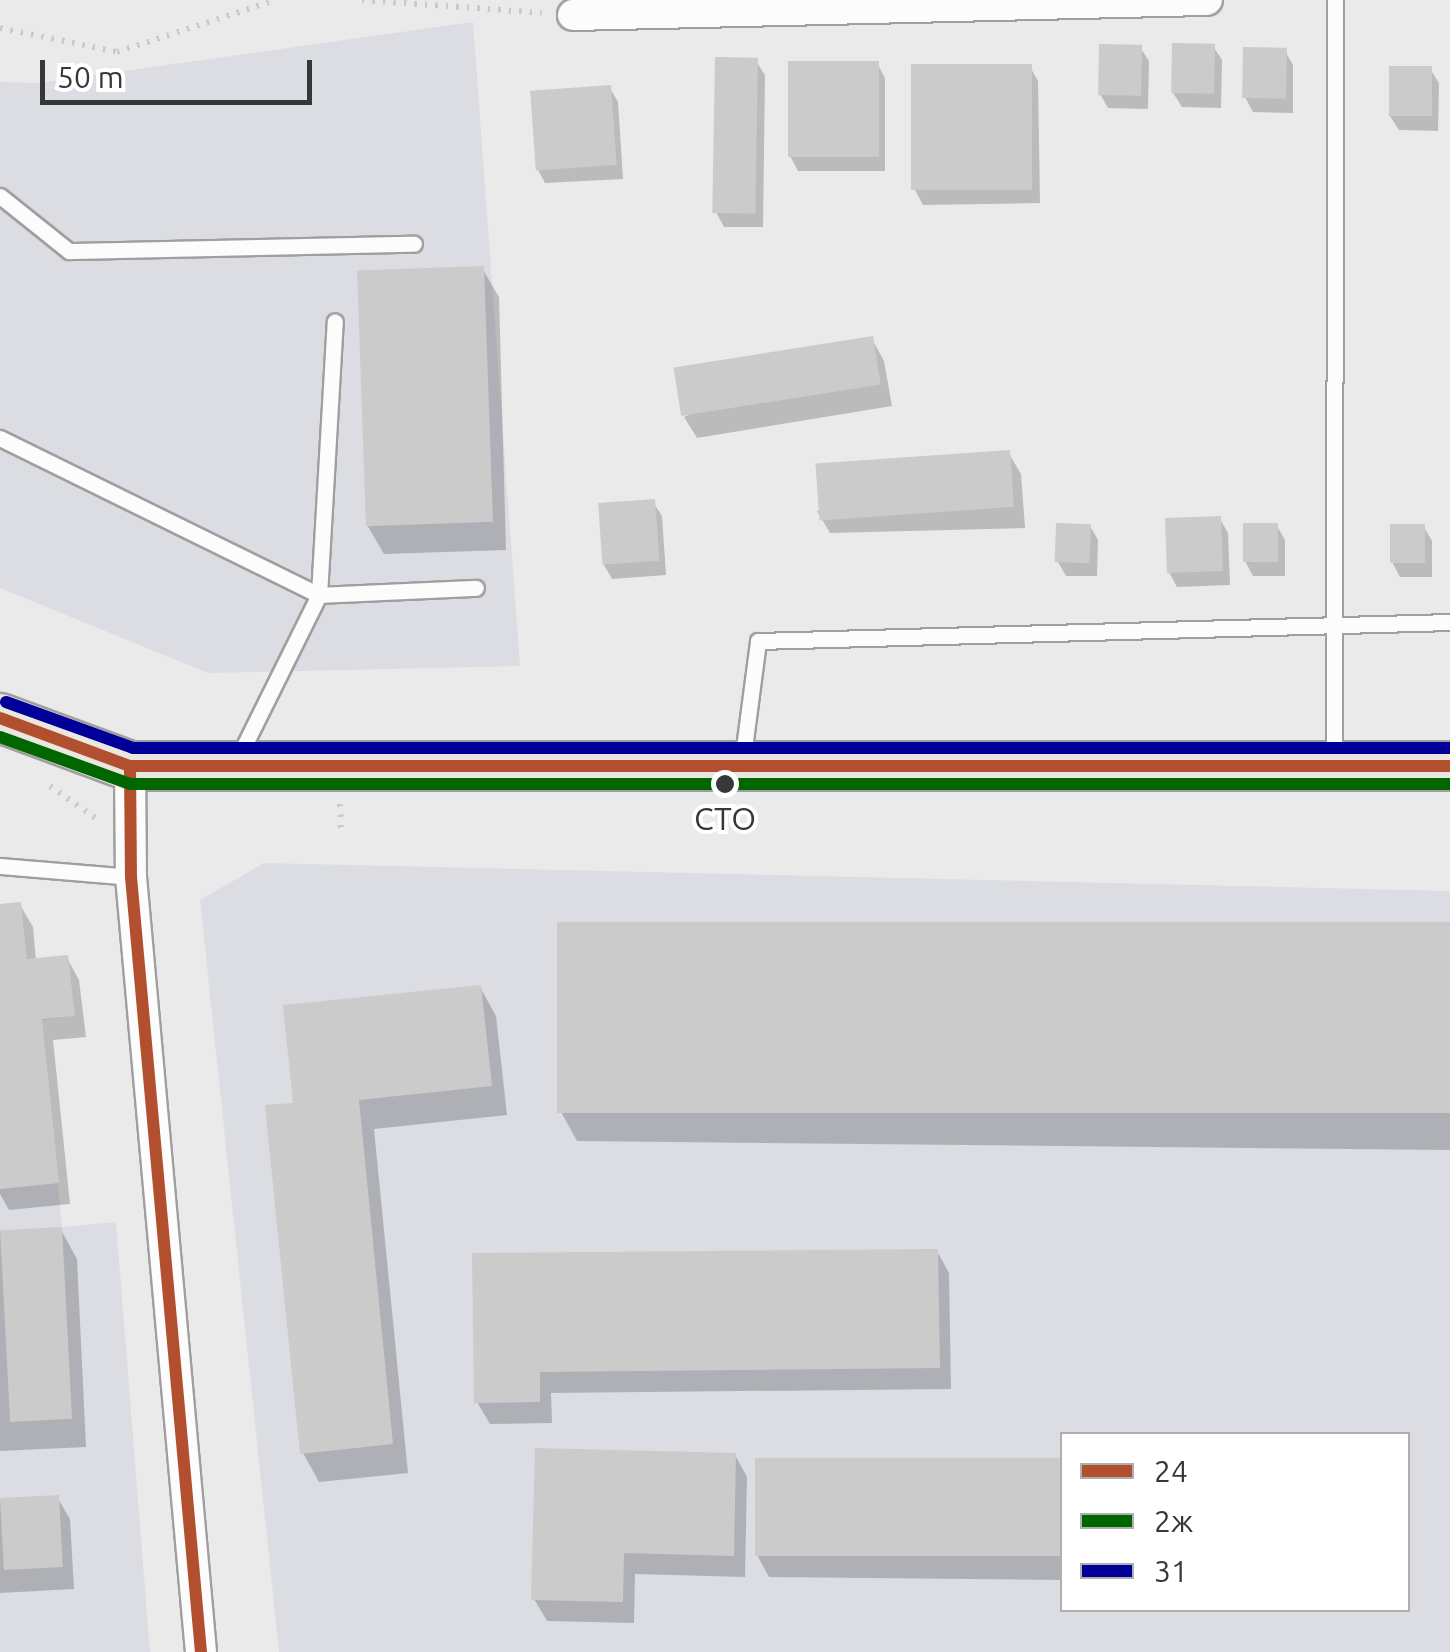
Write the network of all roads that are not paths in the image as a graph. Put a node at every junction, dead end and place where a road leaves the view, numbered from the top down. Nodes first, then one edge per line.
1 (1206, 0) edge
2 (1335, 0) edge
3 (573, 15) road end
4 (0, 196) edge
5 (414, 244) dead end
6 (335, 321) dead end
7 (0, 438) edge
8 (476, 588) dead end
9 (319, 594) junction
10 (1450, 622) edge
11 (1337, 626) junction
12 (0, 718) edge
13 (130, 766) junction
14 (234, 766) junction
15 (1450, 766) edge
16 (742, 767) junction
17 (1334, 768) junction
18 (0, 866) edge
19 (117, 876) junction
20 (201, 1652) edge

1 - 3 street
2 - 11 lane
4 - 5 lane
6 - 9 lane
7 - 9 lane
8 - 9 lane
9 - 14 lane
10 - 11 lane
11 - 16 lane
11 - 17 lane
12 - 13 main road
13 - 14 main road
13 - 19 street
14 - 16 main road
15 - 17 main road
16 - 17 main road
18 - 19 lane
19 - 20 street

